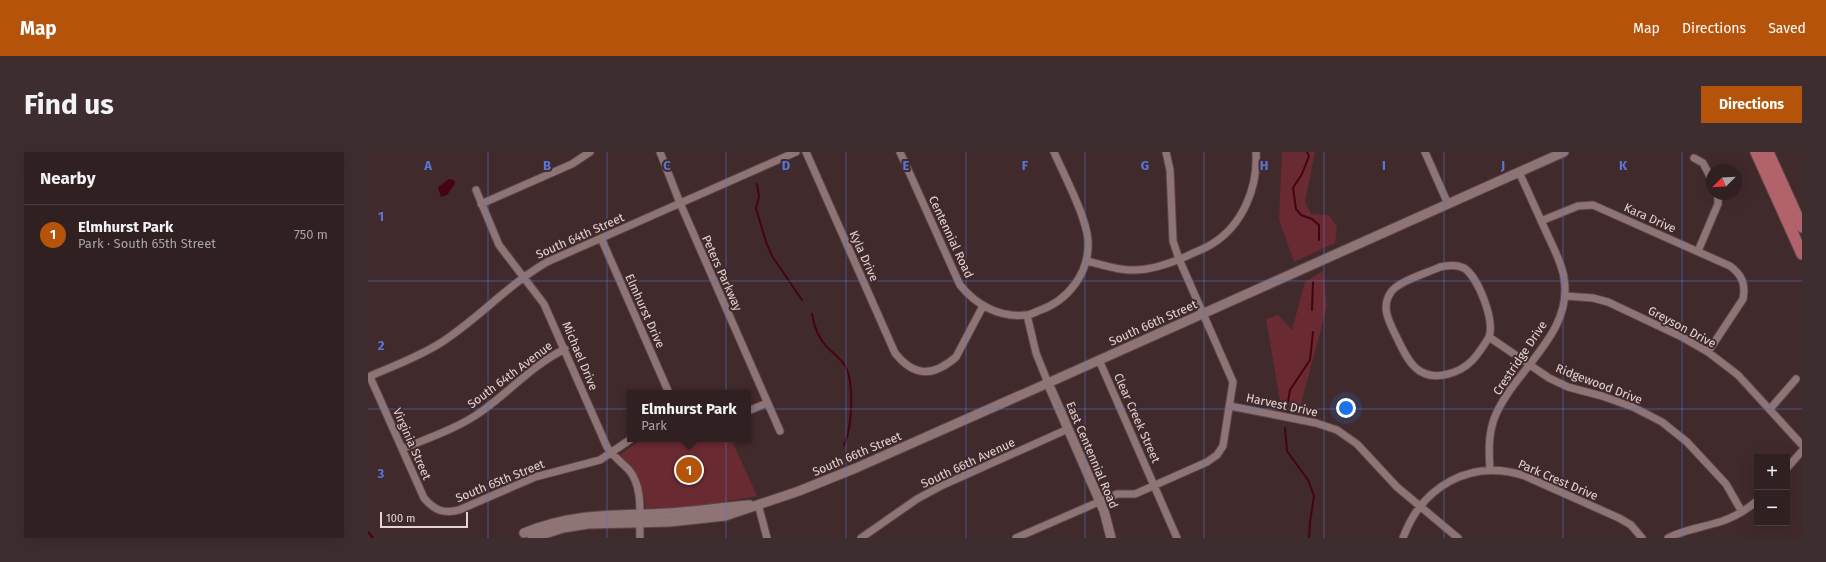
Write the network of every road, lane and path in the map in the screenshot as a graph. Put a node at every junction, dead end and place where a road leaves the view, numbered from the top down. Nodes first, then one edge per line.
1 (590, 152) edge
2 (660, 152) edge
3 (796, 152) edge
4 (806, 152) edge
5 (900, 152) edge
6 (1054, 152) edge
7 (1166, 152) edge
8 (1256, 152) edge
9 (1425, 152) edge
10 (1756, 152) edge
11 (1768, 152) edge
12 (1560, 153) edge
13 (1694, 158) dead end
14 (1706, 169) edge
15 (1519, 172) junction
16 (476, 190) dead end
17 (1718, 200) edge
18 (481, 204) junction
19 (680, 204) junction
20 (1448, 204) junction
21 (1541, 221) junction
22 (1802, 227) edge
23 (601, 238) junction
24 (1698, 251) junction
25 (1802, 254) edge
26 (1179, 260) junction
27 (1086, 261) junction
28 (524, 277) junction
29 (1565, 296) junction
30 (983, 306) junction
31 (1204, 314) junction
32 (1027, 315) junction
33 (1489, 336) junction
34 (565, 349) junction
35 (1708, 352) junction
36 (1099, 360) junction
37 (1530, 365) junction
38 (369, 377) edge
39 (1796, 379) dead end
40 (1048, 383) junction
41 (668, 390) edge
42 (767, 402) junction
43 (1230, 406) junction
44 (1770, 409) junction
45 (751, 410) edge
46 (1068, 429) junction
47 (780, 431) dead end
48 (627, 442) edge
49 (1802, 446) edge
50 (402, 449) junction
51 (1802, 451) edge
52 (612, 454) junction
53 (1790, 465) edge
54 (1490, 470) junction
55 (1154, 486) junction
56 (1100, 501) junction
57 (1754, 503) edge
58 (758, 504) junction
59 (1419, 506) junction
60 (442, 512) joint
61 (1742, 512) junction
62 (640, 518) junction
63 (524, 533) dead end
64 (532, 538) edge
65 (640, 538) edge
66 (767, 538) edge
67 (861, 538) edge
68 (1016, 538) edge
69 (1111, 538) edge
70 (1177, 538) edge
71 (1403, 538) edge
72 (1458, 538) edge
73 (1642, 538) edge
74 (1668, 538) edge

1 - 18 street
2 - 19 street, Peters Parkway
3 - 19 street, South 64th Street
4 - 30 street, Kyla Drive
5 - 30 street, Centennial Road
6 - 27 street
7 - 26 street, Harvest Drive
8 - 26 street
9 - 20 street
10 - 25 main road
11 - 22 main road
12 - 15 street, South 66th Street
13 - 14 street
15 - 20 street, South 66th Street
15 - 21 street, Crestridge Drive
16 - 18 street, Michael Drive
17 - 24 street
18 - 28 street, Michael Drive
19 - 23 street, South 64th Street
19 - 42 street, Peters Parkway
20 - 31 street, South 66th Street
21 - 24 street, Kara Drive
21 - 29 street, Crestridge Drive
23 - 28 street, South 64th Street
23 - 41 street, Elmhurst Drive
24 - 35 street, Kara Drive
26 - 27 street
26 - 31 street, Harvest Drive
27 - 32 street
28 - 34 street, Michael Drive
28 - 38 street, South 64th Street
29 - 35 street, Greyson Drive
29 - 37 street, Crestridge Drive
30 - 32 street, Centennial Road
31 - 36 street, South 66th Street
31 - 43 street, Harvest Drive
32 - 40 street
33 - 33 street
33 - 37 street, Ridgewood Drive
34 - 50 street, South 64th Avenue
34 - 52 street, Michael Drive
35 - 44 street, Greyson Drive
36 - 40 street, South 66th Street
36 - 55 street, Clear Creek Street
37 - 54 street, Crestridge Drive
37 - 61 street, Ridgewood Drive
38 - 50 street, Virginia Street
39 - 44 street
40 - 46 street, East Centennial Road
40 - 58 street, South 66th Street
42 - 45 street
42 - 47 street, Peters Parkway
43 - 55 street
43 - 59 street, Harvest Drive
44 - 49 street, Greyson Drive
46 - 56 street, East Centennial Road
46 - 67 street, South 66th Avenue
48 - 52 street, South 65th Street
50 - 60 street, Virginia Street
51 - 53 street
52 - 60 street, South 65th Street
52 - 62 street, Michael Drive
54 - 59 street, Park Crest Drive
54 - 73 street, Park Crest Drive
55 - 56 street
55 - 70 street, Clear Creek Street
56 - 68 street
56 - 69 street, East Centennial Road
57 - 61 street
58 - 62 street, South 66th Street
58 - 66 street
59 - 71 street, Park Crest Drive
59 - 72 street, Harvest Drive
61 - 74 street
62 - 63 street, South 66th Street
62 - 64 street, South 66th Street
62 - 65 street, Michael Drive

